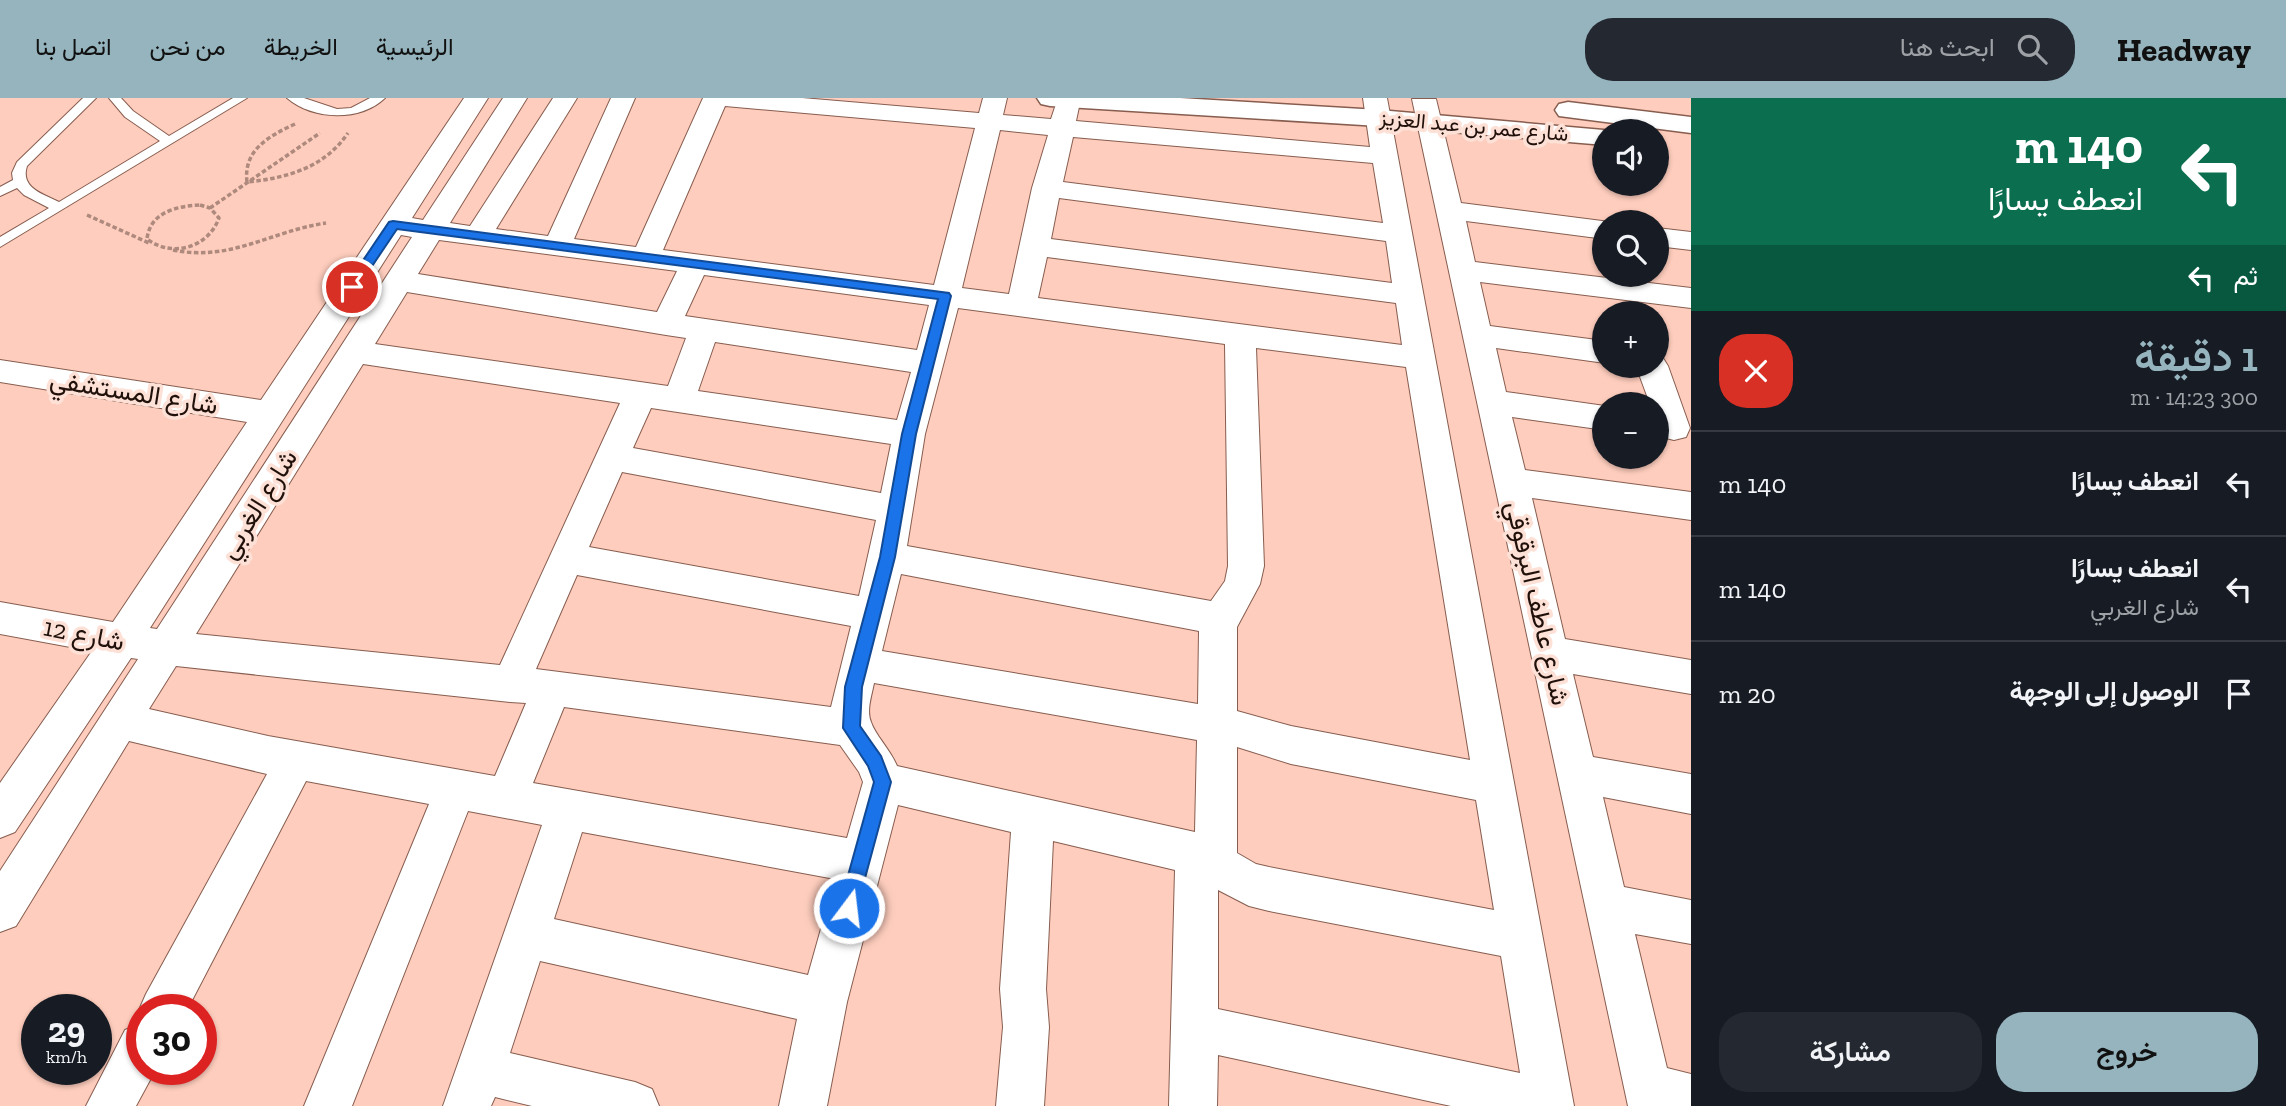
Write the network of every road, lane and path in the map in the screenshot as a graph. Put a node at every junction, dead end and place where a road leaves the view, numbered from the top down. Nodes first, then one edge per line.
1 (90, 98) edge
2 (116, 98) edge
3 (242, 98) edge
4 (293, 98) edge
5 (379, 98) edge
6 (476, 98) edge
7 (515, 98) edge
8 (565, 98) edge
9 (623, 98) edge
10 (715, 98) edge
11 (1059, 99) edge
12 (1402, 107) edge
13 (993, 109) edge
14 (345, 114) junction
15 (1691, 125) edge
16 (1061, 126) junction
17 (1592, 135) edge
18 (169, 142) junction
19 (1669, 144) edge
20 (1691, 147) edge
21 (1385, 156) junction
22 (18, 182) junction
23 (247, 182) junction
24 (1046, 188) junction
25 (0, 192) edge
26 (62, 206) junction
27 (210, 208) junction
28 (1448, 210) junction
29 (326, 223) dead end
30 (393, 225) junction
31 (1592, 228) edge
32 (431, 229) junction
33 (1399, 234) junction
34 (478, 235) junction
35 (1669, 239) edge
36 (1691, 242) edge
37 (0, 243) edge
38 (152, 245) junction
39 (557, 246) junction
40 (1034, 246) junction
41 (171, 249) junction
42 (646, 257) junction
43 (695, 263) junction
44 (1463, 271) junction
45 (398, 281) junction
46 (1409, 295) junction
47 (945, 296) junction
48 (1691, 298) edge
49 (1625, 301) edge
50 (1645, 301) edge
51 (1021, 306) junction
52 (666, 324) junction
53 (704, 330) junction
54 (1240, 335) junction
55 (1478, 335) junction
56 (1592, 350) edge
57 (354, 352) junction
58 (1420, 358) junction
59 (929, 363) junction
60 (0, 371) edge
61 (1656, 378) edge
62 (641, 393) junction
63 (679, 400) junction
64 (1493, 402) junction
65 (268, 413) junction
66 (1592, 416) edge
67 (1674, 428) edge
68 (909, 434) junction
69 (610, 457) junction
70 (1511, 482) junction
71 (1691, 506) edge
72 (894, 509) junction
73 (887, 557) junction
74 (566, 558) junction
75 (872, 614) junction
76 (0, 618) edge
77 (1220, 619) junction
78 (121, 641) junction
79 (168, 648) junction
80 (1549, 653) junction
81 (861, 664) junction
82 (1691, 677) edge
83 (510, 685) junction
84 (552, 688) junction
85 (120, 721) junction
86 (1216, 726) junction
87 (851, 728) junction
88 (296, 761) junction
89 (1577, 773) junction
90 (883, 782) junction
91 (1493, 784) junction
92 (456, 788) junction
93 (1691, 794) edge
94 (507, 797) junction
95 (569, 808) junction
96 (0, 818) edge
97 (1033, 818) junction
98 (1206, 858) junction
99 (861, 862) junction
100 (1606, 906) junction
101 (0, 910) edge
102 (1691, 922) edge
103 (525, 935) junction
104 (1521, 938) junction
105 (171, 994) edge
106 (824, 1002) junction
107 (1194, 1027) junction
108 (126, 1076) edge
109 (474, 1088) edge
110 (1663, 1097) edge
111 (1549, 1105) edge
112 (110, 1106) edge
113 (328, 1106) edge
114 (635, 1106) edge
115 (803, 1106) edge
116 (1020, 1106) edge
117 (1193, 1106) edge

1 - 22 lane
2 - 18 lane
3 - 18 lane
4 - 14 lane
5 - 14 lane
6 - 30 street, شارع الغربي
7 - 32 street, شارع الغربي
8 - 34 street
9 - 39 street
10 - 13 street
10 - 42 street
11 - 12 main road, شارع عمر بن عبد العزيز
11 - 16 street
12 - 15 main road, شارع عمر بن عبد العزيز
12 - 17 main road, شارع عمر بن عبد العزيز
12 - 21 street
12 - 28 street, شارع عاطف البرقوقي
13 - 16 street
13 - 47 street
14 - 23 path
14 - 23 path
14 - 23 path
16 - 21 street
16 - 24 street
18 - 26 lane
19 - 20 main road
21 - 33 street
22 - 25 lane
22 - 26 lane
23 - 27 path
24 - 33 street
24 - 40 street
26 - 37 lane
26 - 38 path
27 - 38 path
27 - 41 path
28 - 31 street
28 - 44 street, شارع عاطف البرقوقي
29 - 41 path
30 - 32 street
30 - 65 street, شارع الغربي
32 - 34 street
32 - 45 street, شارع الغربي
33 - 46 street
34 - 39 street
35 - 36 street
38 - 41 path
39 - 42 street
40 - 46 street
40 - 51 street
42 - 43 street
43 - 47 street
43 - 52 street
44 - 49 street
44 - 55 street, شارع عاطف البرقوقي
45 - 52 street
45 - 57 street, شارع الغربي
46 - 58 street
47 - 51 street
47 - 59 street
48 - 50 street
51 - 54 street
52 - 53 street
53 - 59 street
53 - 63 street
54 - 58 street
54 - 77 street
55 - 56 street
55 - 64 street, شارع عاطف البرقوقي
57 - 62 street
57 - 79 street, شارع الغربي
58 - 91 street
59 - 68 street
60 - 65 street, شارع المستشفي
61 - 67 street
62 - 63 street
62 - 69 street
63 - 68 street
64 - 66 street
64 - 70 street, شارع عاطف البرقوقي
65 - 78 street, شارع الغربي
68 - 72 street
69 - 72 street
69 - 74 street
70 - 71 street
70 - 80 street, شارع عاطف البرقوقي
72 - 73 street
73 - 75 street
73 - 77 street
74 - 75 street
74 - 83 street
75 - 81 street
76 - 78 street, شارع 12
77 - 86 street
78 - 79 street, شارع 12
78 - 96 street, شارع الغربي
79 - 83 street, شارع 12
79 - 85 street, شارع الغربي
80 - 82 street
80 - 89 street, شارع عاطف البرقوقي
81 - 86 street
81 - 87 street
83 - 84 street, شارع 12
84 - 87 street, شارع 12
84 - 94 street
85 - 88 street
85 - 101 street, شارع الغربي
86 - 91 street
86 - 98 street
87 - 90 street
88 - 92 street
88 - 105 street
89 - 93 street
89 - 100 street, شارع عاطف البرقوقي
90 - 97 street
90 - 99 street
91 - 104 street
92 - 94 street
92 - 113 street
94 - 95 street
95 - 99 street
95 - 103 street
97 - 98 street
97 - 116 street
98 - 104 street
98 - 107 street
99 - 106 street
100 - 102 street
100 - 110 street, شارع عاطف البرقوقي
103 - 106 street
103 - 109 street
104 - 111 street
106 - 115 street
107 - 111 street
107 - 117 street
108 - 112 street
109 - 114 street

